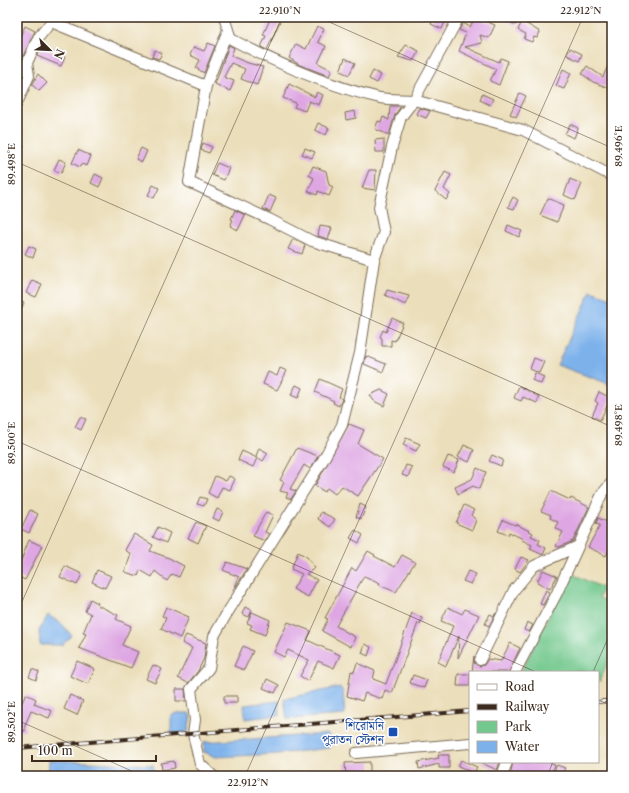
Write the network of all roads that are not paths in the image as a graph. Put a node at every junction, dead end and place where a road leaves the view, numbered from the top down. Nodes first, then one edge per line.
1 (224, 17) edge
2 (460, 17) edge
3 (53, 19) edge
4 (228, 30) junction
5 (206, 86) junction
6 (414, 100) junction
7 (17, 103) edge
8 (612, 176) edge
9 (374, 260) junction
10 (612, 482) edge
11 (576, 547) junction
12 (480, 660) dead end
13 (516, 671) edge
14 (469, 743) edge
15 (356, 753) dead end
16 (507, 763) edge
17 (213, 776) edge
18 (502, 776) edge

1 - 4 street
2 - 6 street
3 - 5 street
3 - 7 street
4 - 5 street
4 - 6 street
5 - 9 street
6 - 8 street
6 - 9 street
9 - 17 street
10 - 11 street
11 - 12 street
11 - 13 street
14 - 15 street
16 - 18 street

